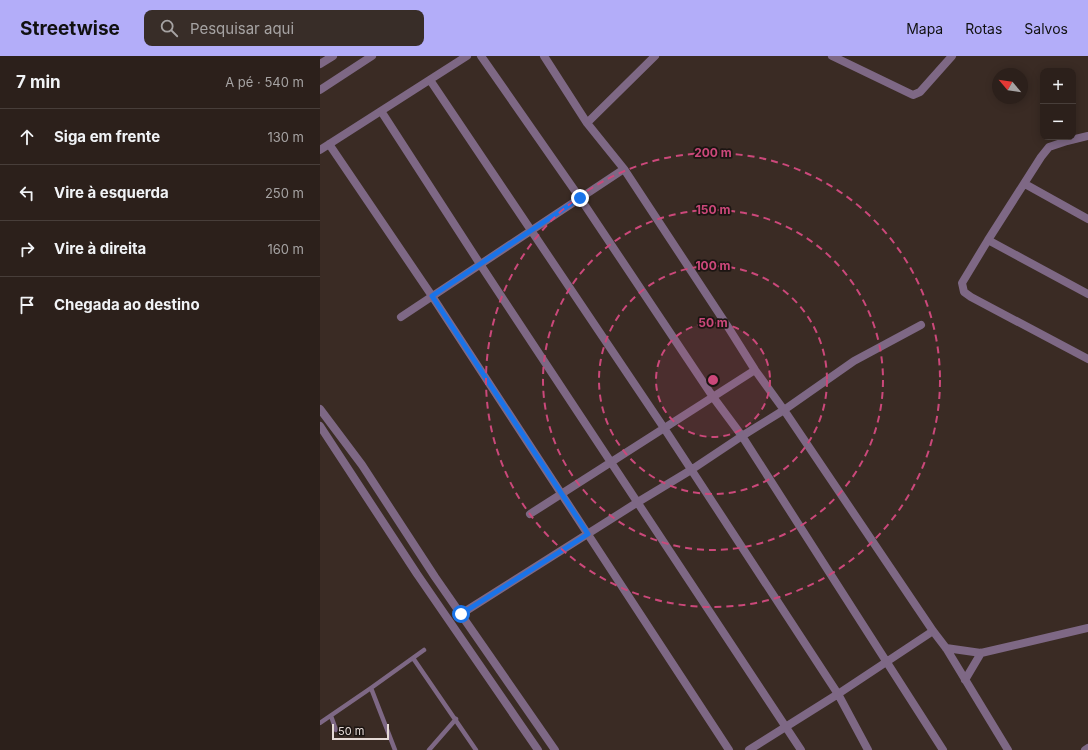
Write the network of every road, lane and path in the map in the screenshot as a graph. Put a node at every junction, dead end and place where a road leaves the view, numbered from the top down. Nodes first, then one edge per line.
1 (333, 56) edge
2 (372, 56) edge
3 (467, 56) edge
4 (481, 56) edge
5 (544, 56) edge
6 (656, 56) edge
7 (832, 56) edge
8 (952, 56) edge
9 (320, 64) edge
10 (430, 80) junction
11 (320, 90) edge
12 (381, 111) junction
13 (588, 123) junction
14 (1088, 136) edge
15 (329, 144) junction
16 (320, 150) edge
17 (624, 169) junction
18 (1025, 184) junction
19 (580, 198) junction
20 (1088, 218) edge
21 (531, 231) junction
22 (988, 240) junction
23 (480, 264) junction
24 (1088, 294) edge
25 (432, 296) junction
26 (401, 317) dead end
27 (921, 325) dead end
28 (1088, 359) edge
29 (755, 370) junction
30 (713, 397) junction
31 (320, 409) edge
32 (784, 410) junction
33 (320, 426) edge
34 (664, 428) junction
35 (742, 436) junction
36 (611, 462) junction
37 (691, 470) junction
38 (562, 493) junction
39 (638, 502) junction
40 (530, 514) dead end
41 (588, 534) junction
42 (461, 614) junction
43 (1088, 628) edge
44 (933, 631) junction
45 (946, 648) junction
46 (424, 650) dead end
47 (981, 653) junction
48 (413, 658) junction
49 (887, 663) junction
50 (965, 680) junction
51 (372, 688) junction
52 (838, 694) junction
53 (331, 716) junction
54 (456, 719) junction
55 (320, 723) edge
56 (786, 726) junction
57 (336, 730) dead end
58 (1088, 748) edge
59 (395, 750) edge
60 (429, 750) edge
61 (476, 750) edge
62 (538, 750) edge
63 (555, 750) edge
64 (728, 750) edge
65 (749, 750) edge
66 (801, 750) edge
67 (868, 750) edge
68 (943, 750) edge
69 (1008, 750) edge
70 (1085, 750) edge

1 - 9 street
2 - 11 street
3 - 10 street
4 - 19 street
5 - 13 street
6 - 13 street
7 - 8 street
10 - 12 street
10 - 21 street
12 - 15 street
12 - 23 street
13 - 17 street
14 - 18 street
15 - 16 street
15 - 25 street
17 - 19 street
17 - 29 street
18 - 20 street
18 - 22 street
19 - 21 street
19 - 30 street
21 - 23 street
21 - 34 street
22 - 24 street
22 - 28 street
23 - 25 street
23 - 36 street
25 - 26 street
25 - 38 street
27 - 32 street
29 - 30 street
29 - 32 street
30 - 34 street
30 - 35 street
31 - 42 street
32 - 35 street
32 - 44 street
33 - 62 street
34 - 36 street
34 - 37 street
35 - 37 street
35 - 49 street
36 - 38 street
36 - 39 street
37 - 39 street
37 - 52 street
38 - 40 street
38 - 41 street
39 - 41 street
39 - 56 street
41 - 42 street
41 - 64 street
42 - 63 street
43 - 47 street
44 - 45 street
44 - 49 street
45 - 47 street
45 - 50 street
46 - 48 lane
47 - 50 street
48 - 51 lane
48 - 54 lane
49 - 52 street
49 - 68 street
50 - 69 street
51 - 53 lane
51 - 59 lane
52 - 56 street
52 - 67 street
53 - 55 lane
53 - 57 lane
54 - 60 lane
54 - 61 lane
56 - 65 street
56 - 66 street
58 - 70 street

